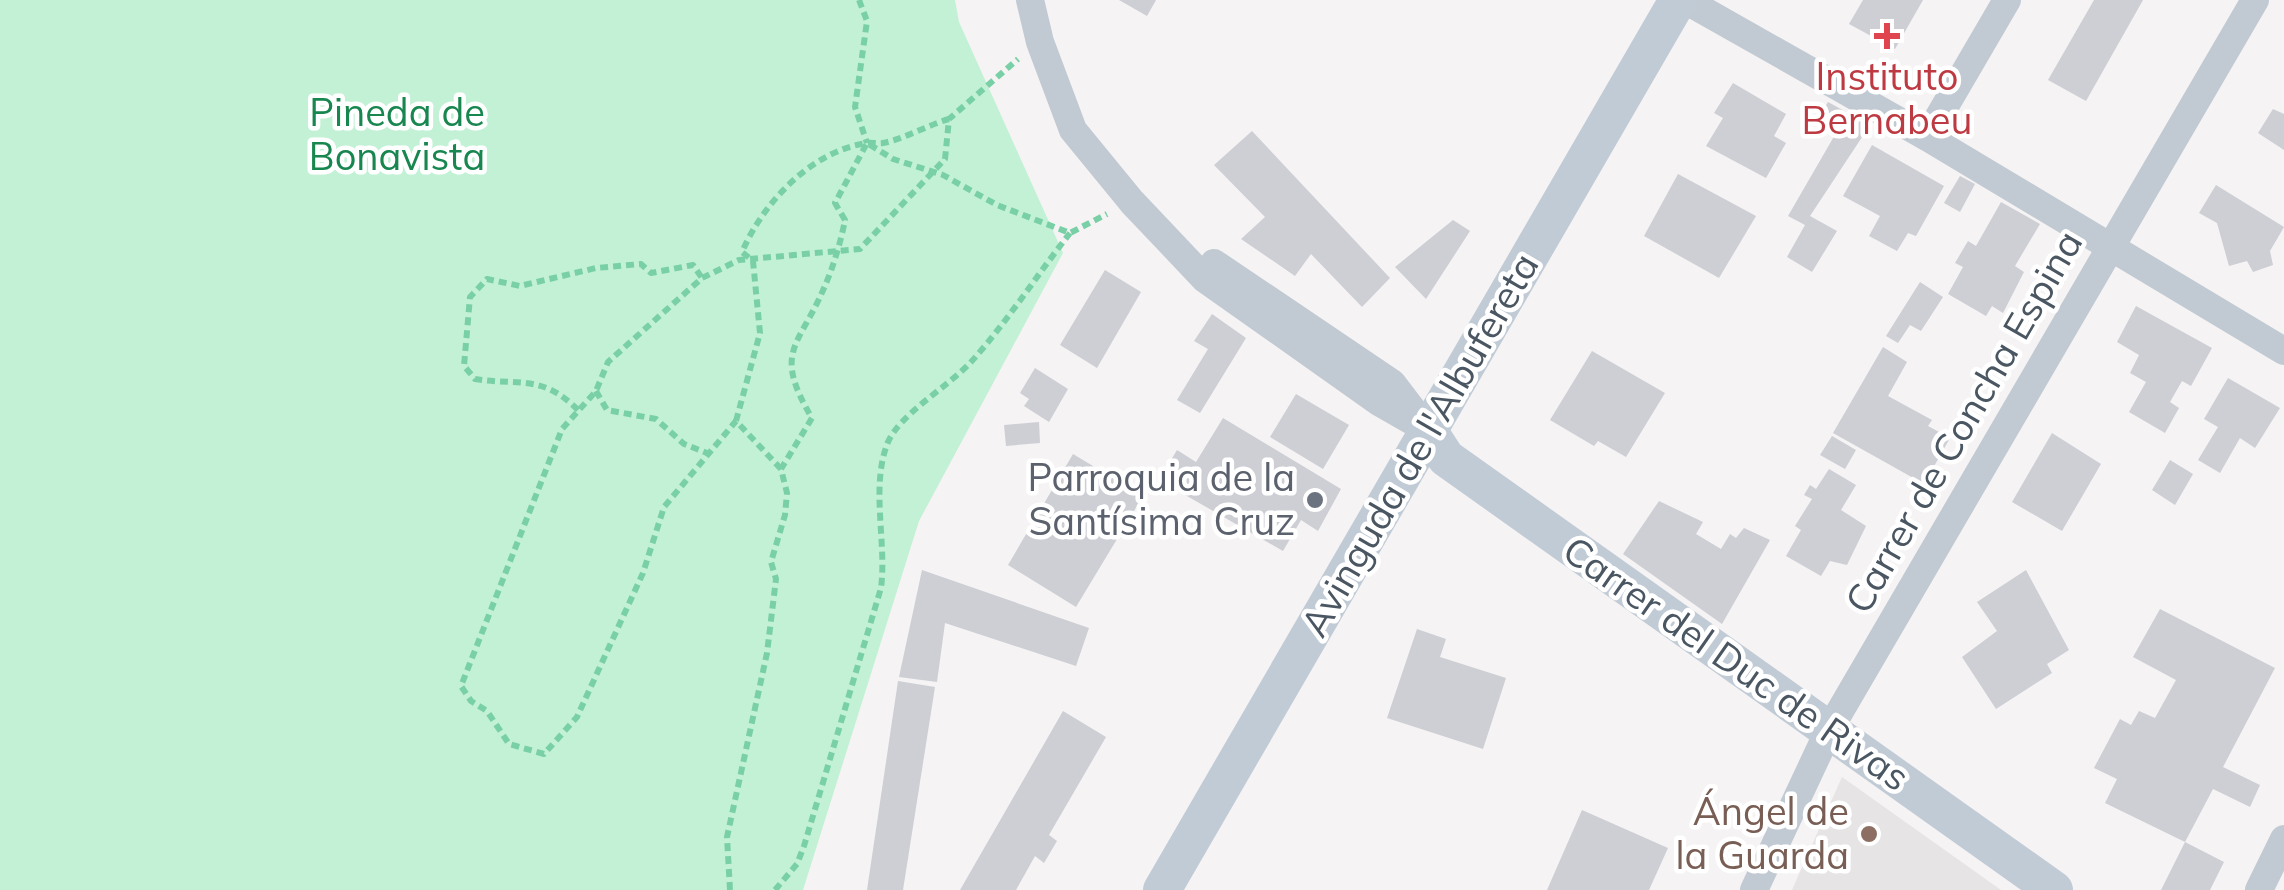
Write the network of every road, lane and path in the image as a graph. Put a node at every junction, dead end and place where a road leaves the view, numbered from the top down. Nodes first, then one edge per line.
1 (859, 0) edge
2 (1030, 0) edge
3 (1682, 0) edge
4 (2007, 0) edge
5 (2255, 0) edge
6 (1040, 42) junction
7 (949, 119) junction
8 (1926, 137) junction
9 (867, 142) junction
10 (932, 174) junction
11 (1132, 202) junction
12 (1070, 232) junction
13 (2109, 246) junction
14 (834, 250) junction
15 (752, 261) junction
16 (702, 278) junction
17 (2284, 351) edge
18 (596, 391) junction
19 (578, 410) junction
20 (736, 421) junction
21 (1428, 430) junction
22 (707, 453) junction
23 (781, 468) junction
24 (1829, 730) junction
25 (2284, 839) edge
26 (730, 890) edge
27 (775, 890) edge
28 (1162, 890) edge
29 (1754, 890) edge
30 (2054, 890) edge
31 (2259, 890) edge

1 - 9 path
2 - 6 street, Carrer del Duc de Rivas
3 - 8 street
3 - 21 main road, Avinguda de l'Albufereta
4 - 8 street
5 - 13 street, Carrer de Concha Espina
6 - 7 path
6 - 11 street, Carrer del Duc de Rivas
7 - 9 path
7 - 10 path
8 - 13 street
9 - 10 path
9 - 14 path
9 - 15 path
10 - 12 path
10 - 14 path
11 - 12 path
11 - 21 street, Carrer del Duc de Rivas
12 - 27 path
13 - 17 street
13 - 24 street, Carrer de Concha Espina
14 - 15 path
14 - 23 path
15 - 16 path
15 - 20 path
16 - 18 path
16 - 19 path
18 - 19 path
18 - 22 path
19 - 22 path
20 - 22 path
20 - 23 path
21 - 24 main road, Carrer del Duc de Rivas
21 - 28 main road, Avinguda de l'Albufereta
23 - 26 path
24 - 29 street, Carrer de Concha Espina
24 - 30 main road, Carrer del Duc de Rivas
25 - 31 street

